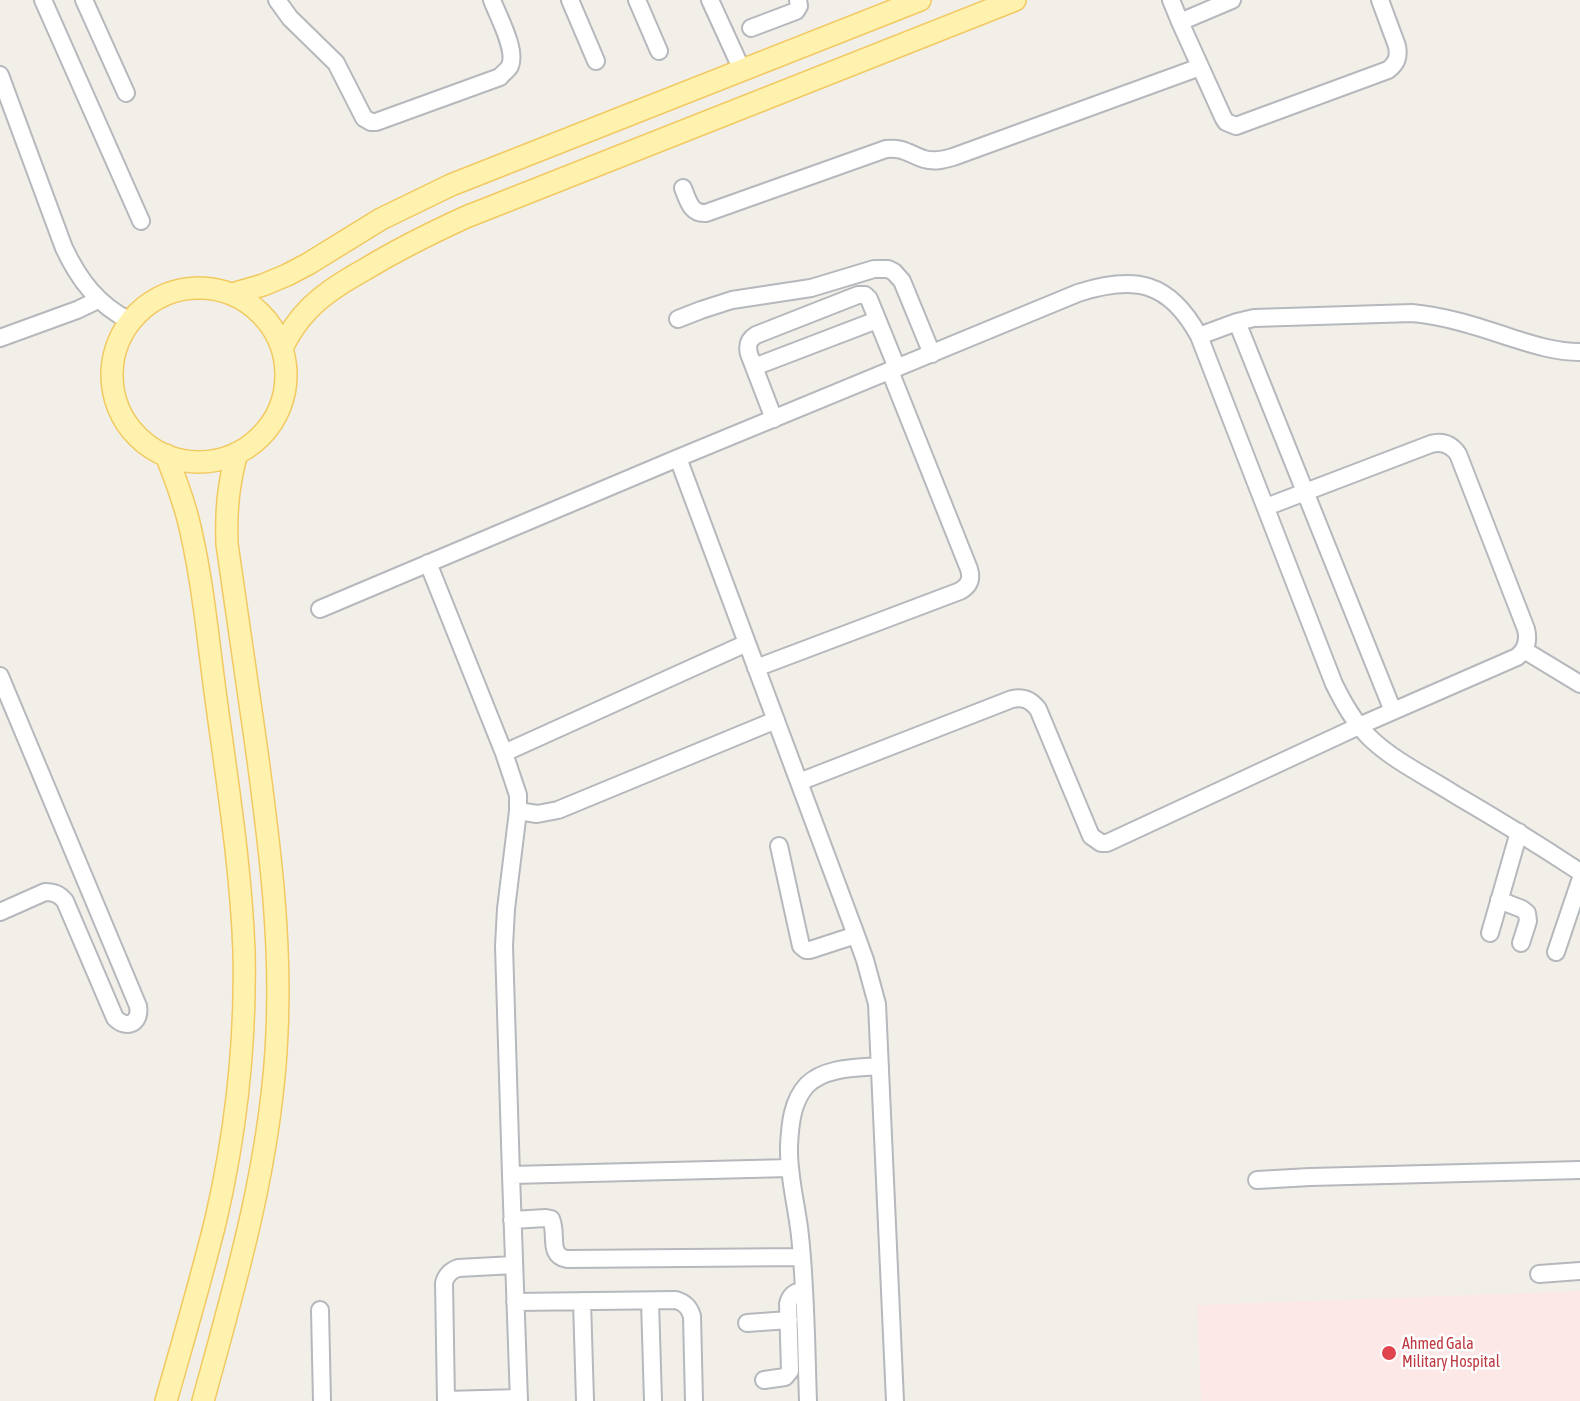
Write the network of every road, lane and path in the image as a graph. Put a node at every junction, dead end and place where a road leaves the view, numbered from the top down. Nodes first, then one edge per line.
1 (43, 0) edge
2 (84, 0) edge
3 (277, 0) edge
4 (492, 0) edge
5 (570, 0) edge
6 (637, 0) edge
7 (710, 0) edge
8 (798, 0) edge
9 (920, 0) edge
10 (1015, 0) edge
11 (1171, 0) edge
12 (1232, 0) edge
13 (1380, 0) edge
14 (1180, 22) junction
15 (751, 28) dead end
16 (659, 51) dead end
17 (596, 61) dead end
18 (1200, 67) junction
19 (742, 70) junction
20 (0, 75) edge
21 (126, 93) dead end
22 (683, 188) dead end
23 (141, 221) dead end
24 (232, 294) junction
25 (98, 300) junction
26 (678, 319) dead end
27 (877, 320) junction
28 (130, 321) junction
29 (1237, 322) junction
30 (1198, 336) junction
31 (0, 338) edge
32 (282, 348) junction
33 (1580, 352) edge
34 (932, 354) junction
35 (754, 367) junction
36 (893, 370) junction
37 (774, 419) junction
38 (237, 453) junction
39 (166, 455) junction
40 (678, 458) junction
41 (1305, 492) junction
42 (1266, 507) junction
43 (428, 563) junction
44 (320, 609) dead end
45 (747, 642) junction
46 (1524, 650) junction
47 (756, 668) junction
48 (0, 676) edge
49 (1580, 684) edge
50 (1393, 711) junction
51 (776, 720) junction
52 (1359, 726) junction
53 (504, 753) junction
54 (799, 782) junction
55 (518, 812) junction
56 (1519, 832) junction
57 (779, 846) dead end
58 (1580, 872) edge
59 (1580, 881) edge
60 (1500, 900) junction
61 (0, 912) edge
62 (1573, 922) edge
63 (1490, 933) dead end
64 (856, 935) junction
65 (1521, 943) dead end
66 (1556, 952) dead end
67 (880, 1066) junction
68 (790, 1168) junction
69 (1580, 1170) edge
70 (511, 1175) junction
71 (1257, 1180) dead end
72 (512, 1220) junction
73 (802, 1257) junction
74 (514, 1265) junction
75 (1580, 1271) edge
76 (1539, 1274) dead end
77 (803, 1291) junction
78 (582, 1301) junction
79 (650, 1301) junction
80 (515, 1302) junction
81 (320, 1310) dead end
82 (789, 1320) junction
83 (747, 1323) dead end
84 (764, 1380) dead end
85 (519, 1399) edge
86 (166, 1401) edge
87 (203, 1401) edge
88 (322, 1401) edge
89 (446, 1401) edge
90 (585, 1401) edge
91 (653, 1401) edge
92 (694, 1401) edge
93 (808, 1401) edge
94 (895, 1401) edge

1 - 23 lane
2 - 21 lane
3 - 4 lane
5 - 17 lane
6 - 16 lane
7 - 19 lane
8 - 15 lane
9 - 19 main road
10 - 32 main road
11 - 14 lane
12 - 14 lane
13 - 18 lane
14 - 18 lane
18 - 22 lane
19 - 24 main road
20 - 25 lane
24 - 28 main road
24 - 32 main road
25 - 28 lane
25 - 31 lane
26 - 34 lane
27 - 35 lane
27 - 35 lane
27 - 36 lane
28 - 39 main road
29 - 30 lane
29 - 33 lane
29 - 41 lane
30 - 34 lane
30 - 42 lane
32 - 38 main road
34 - 36 lane
35 - 37 lane
36 - 37 lane
36 - 47 lane
37 - 40 lane
38 - 39 main road
38 - 87 main road
39 - 86 main road
40 - 43 lane
40 - 45 lane
41 - 42 lane
41 - 46 lane
41 - 50 lane
42 - 52 lane
43 - 44 lane
43 - 53 lane
45 - 47 lane
45 - 53 lane
46 - 49 lane
46 - 50 lane
47 - 51 lane
48 - 61 lane
50 - 52 lane
51 - 54 lane
51 - 55 lane
52 - 54 lane
52 - 56 lane
53 - 55 lane
54 - 64 lane
55 - 70 lane
56 - 58 lane
56 - 60 lane
57 - 64 lane
59 - 62 lane
60 - 63 lane
60 - 65 lane
62 - 66 lane
64 - 67 lane
67 - 68 lane
67 - 94 lane
68 - 70 lane
68 - 73 lane
69 - 71 lane
70 - 72 lane
72 - 73 lane
72 - 74 lane
73 - 77 lane
74 - 80 lane
74 - 89 lane
75 - 76 lane
77 - 82 lane
77 - 93 lane
78 - 79 lane
78 - 80 lane
78 - 90 lane
79 - 91 lane
79 - 92 lane
80 - 85 lane
81 - 88 lane
82 - 83 lane
82 - 84 lane
85 - 89 lane

